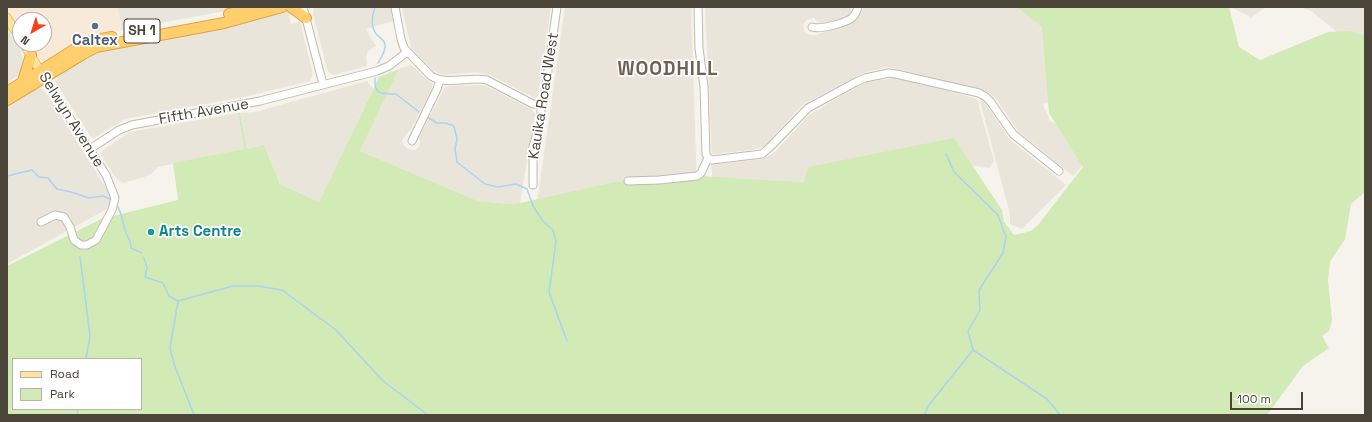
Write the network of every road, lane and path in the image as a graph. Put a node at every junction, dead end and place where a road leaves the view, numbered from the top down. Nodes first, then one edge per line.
1 (254, 7) edge
2 (282, 7) edge
3 (291, 7) edge
4 (303, 7) edge
5 (395, 7) edge
6 (557, 7) edge
7 (698, 7) edge
8 (858, 7) edge
9 (306, 18) junction
10 (812, 27) dead end
11 (29, 52) edge
12 (407, 52) junction
13 (31, 55) junction
14 (42, 75) junction
15 (440, 80) junction
16 (23, 82) junction
17 (323, 84) junction
18 (7, 92) edge
19 (7, 100) edge
20 (541, 105) junction
21 (412, 141) dead end
22 (90, 149) junction
23 (708, 158) junction
24 (1059, 171) dead end
25 (628, 181) dead end
26 (533, 185) dead end
27 (41, 222) dead end

1 - 14 highway, SH 1
2 - 14 highway, SH 1
3 - 9 highway
4 - 9 street
5 - 12 street
6 - 20 street, Kauika Road West
7 - 23 street
8 - 10 street
9 - 17 street
11 - 13 main road, Selwyn Avenue
12 - 15 street
12 - 17 street, Fifth Avenue
13 - 14 main road, Selwyn Avenue
13 - 16 highway
14 - 16 highway, SH 1
14 - 19 highway, SH 1
14 - 22 street, Selwyn Avenue
15 - 20 street
15 - 21 street
16 - 18 highway, SH 1
17 - 22 street, Fifth Avenue
20 - 26 street, Kauika Road West
22 - 27 street, Selwyn Avenue
23 - 24 street
23 - 25 street

